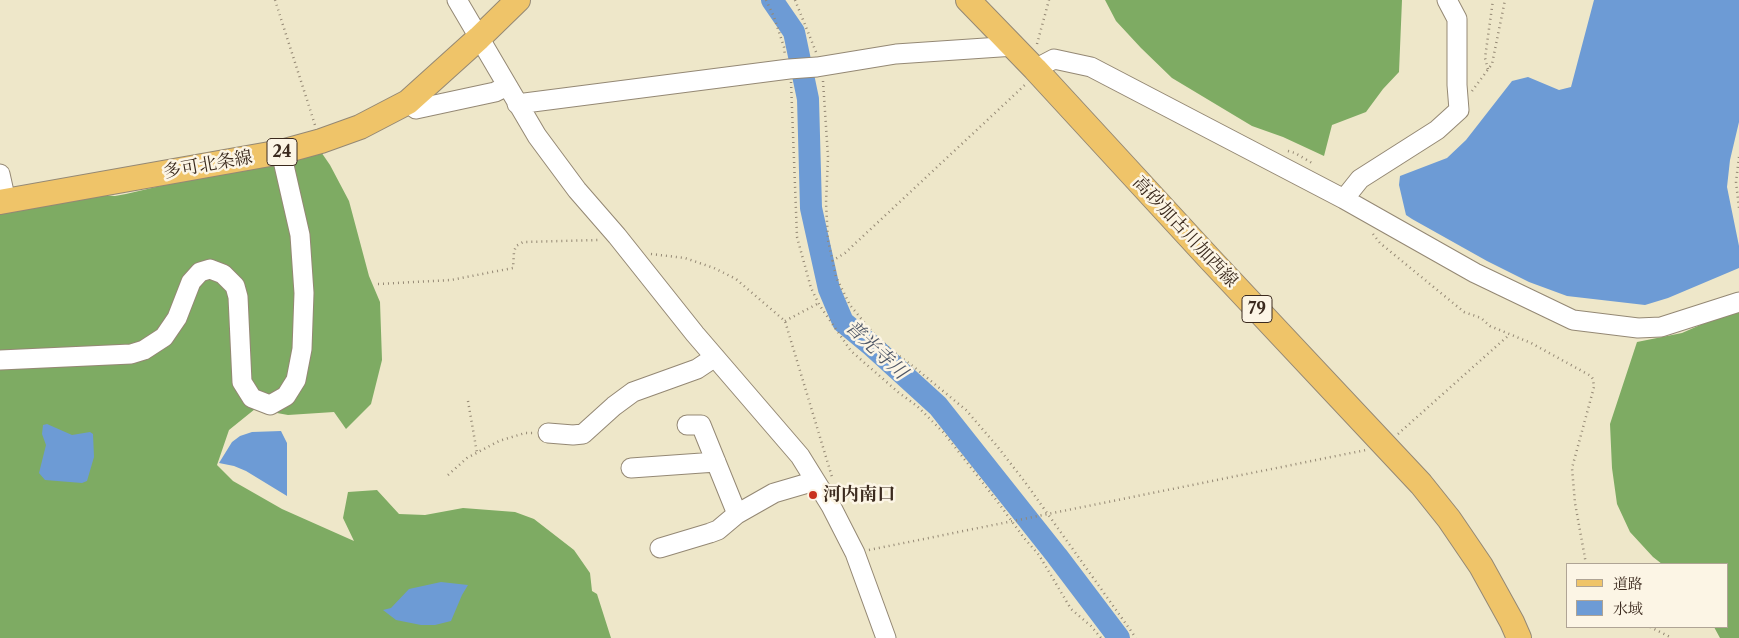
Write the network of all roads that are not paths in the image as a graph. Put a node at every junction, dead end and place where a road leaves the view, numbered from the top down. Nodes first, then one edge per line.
1 (457, 0) edge
2 (518, 0) edge
3 (968, 0) edge
4 (1447, 0) edge
5 (479, 38) junction
6 (1029, 62) junction
7 (507, 86) junction
8 (408, 102) junction
9 (518, 104) junction
10 (281, 152) junction
11 (0, 174) edge
12 (1344, 199) junction
13 (3, 202) edge
14 (1739, 302) edge
15 (715, 357) junction
16 (0, 360) edge
17 (687, 425) dead end
18 (548, 433) road end
19 (716, 462) junction
20 (632, 468) dead end
21 (822, 482) junction
22 (737, 514) junction
23 (660, 548) dead end
24 (886, 638) edge
25 (1519, 638) edge

1 - 5 street
2 - 5 main road, 多可北条線 / 24
3 - 6 main road, 高砂加古川加西線 / 79
4 - 12 street
5 - 7 street
5 - 8 main road, 多可北条線 / 24
6 - 9 street
6 - 12 street
6 - 25 main road, 高砂加古川加西線 / 79
7 - 8 street
7 - 9 street
8 - 10 main road, 多可北条線 / 24
9 - 15 street
10 - 13 main road, 多可北条線 / 24
10 - 16 street
11 - 13 street
12 - 14 street
15 - 18 street
15 - 21 street
17 - 19 street
19 - 20 street
19 - 22 street
21 - 22 street
21 - 24 street
22 - 23 street

